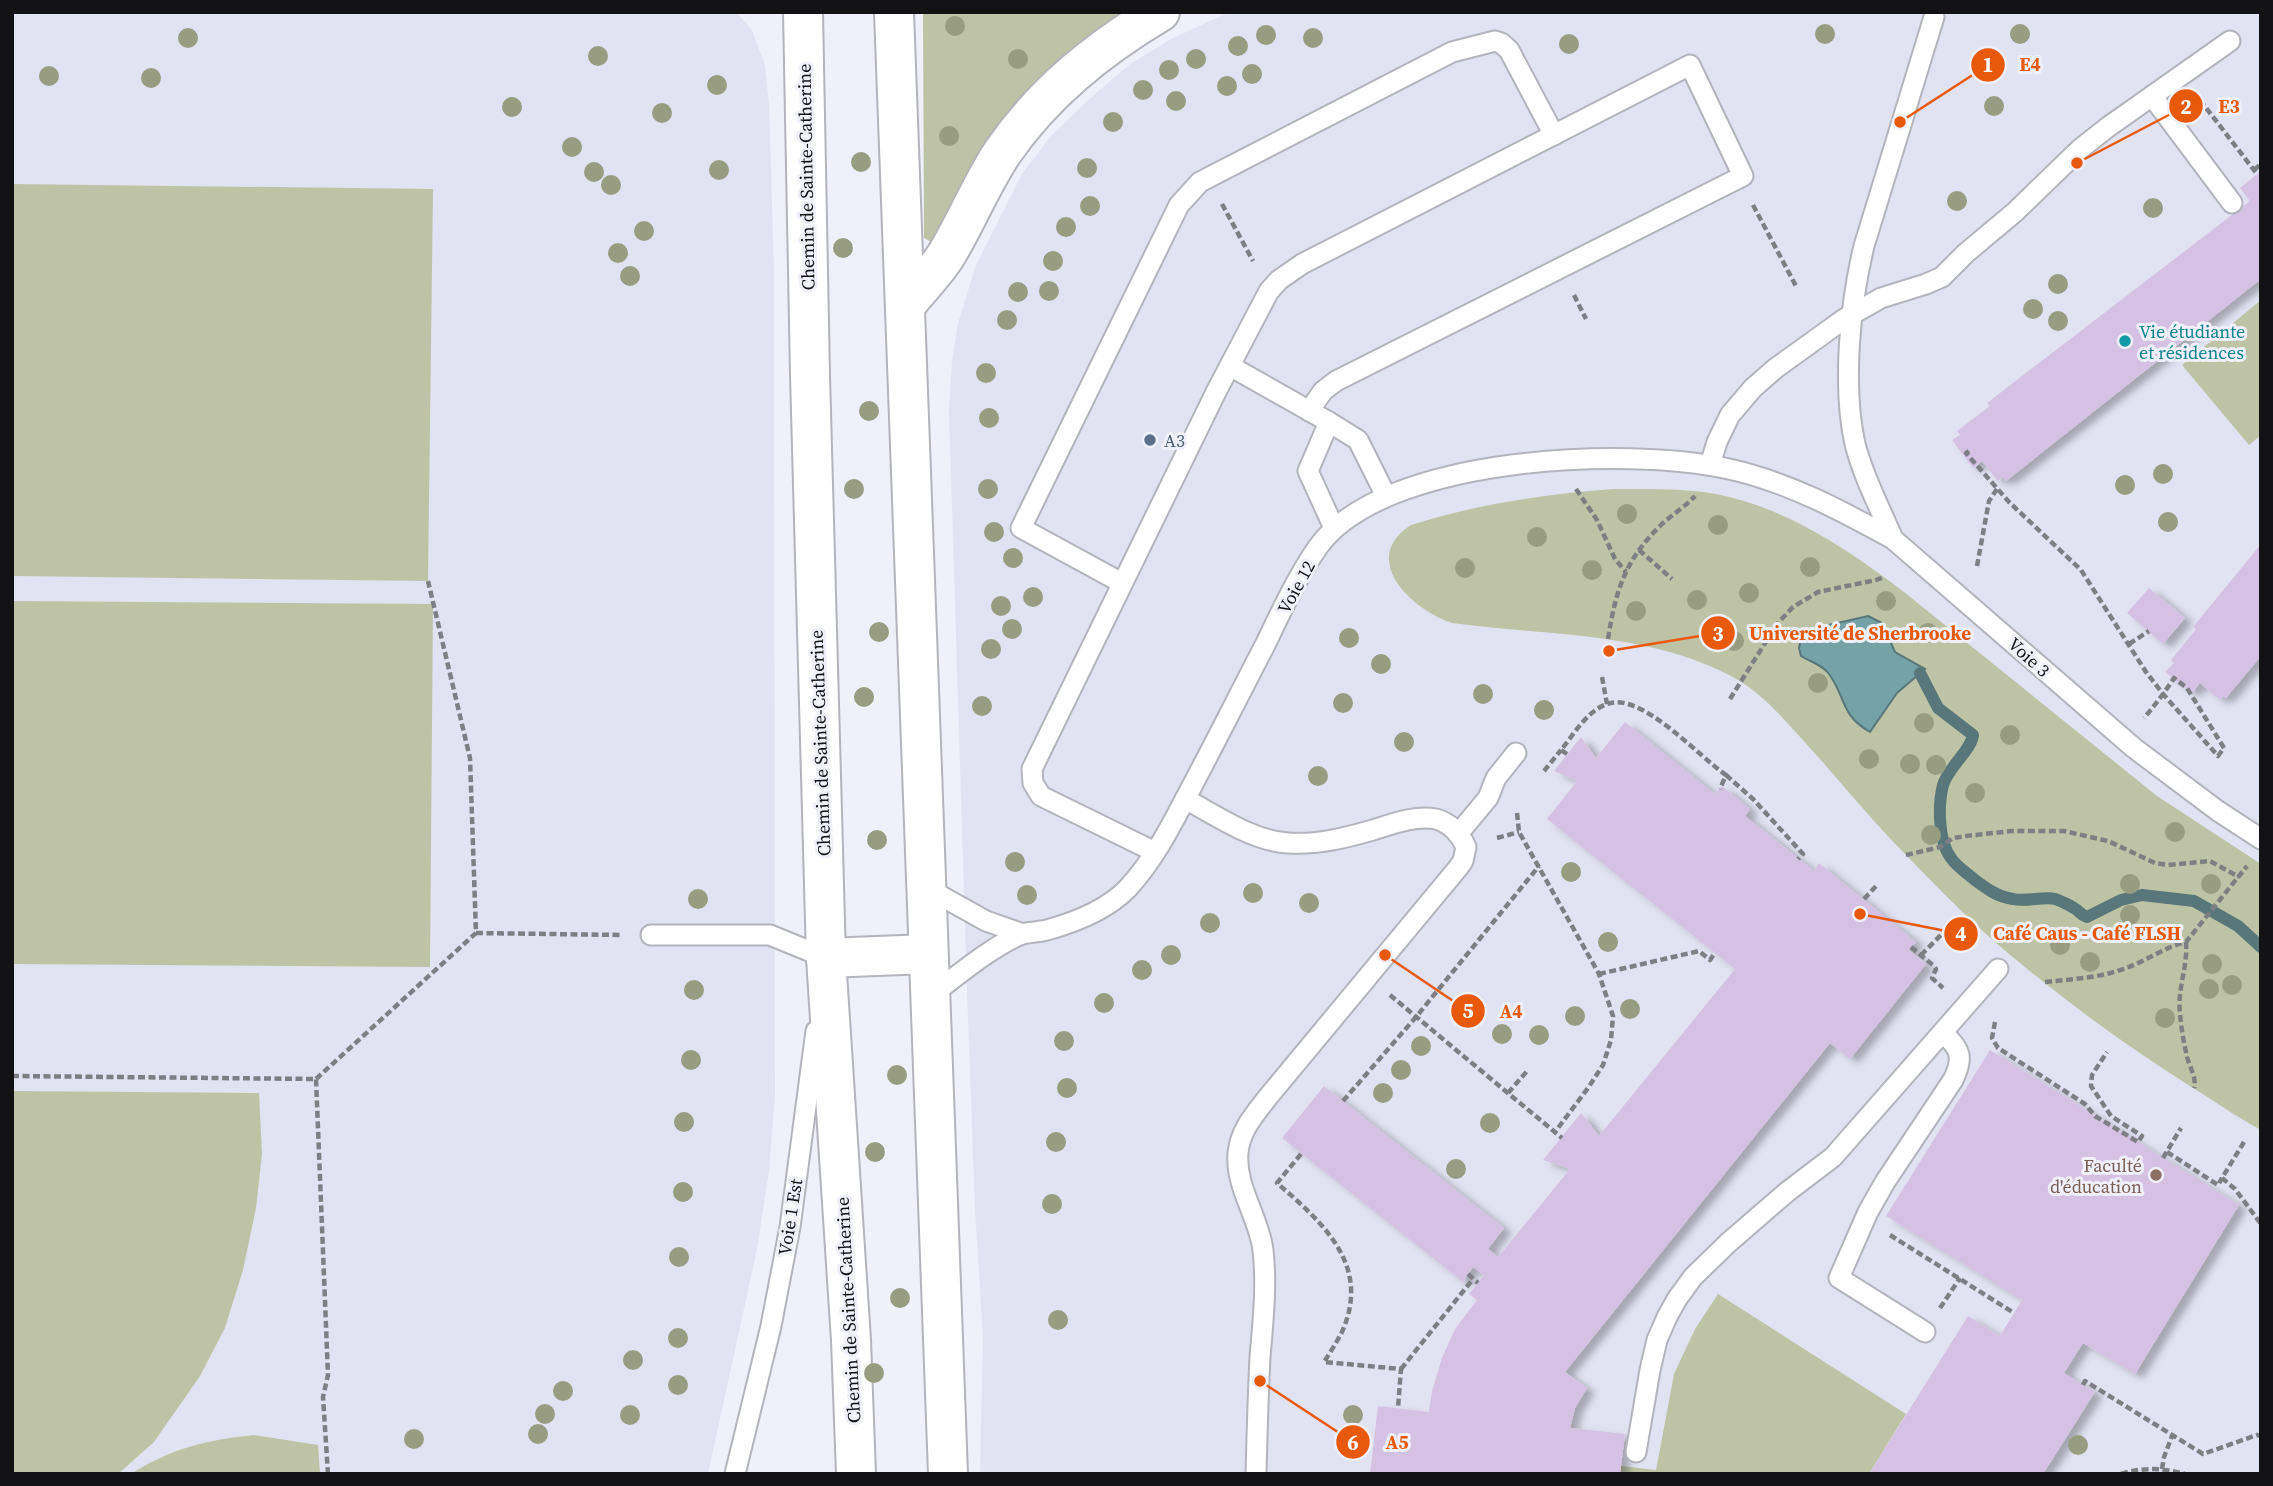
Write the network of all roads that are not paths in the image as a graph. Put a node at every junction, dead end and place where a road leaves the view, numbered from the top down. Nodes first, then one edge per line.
1 (803, 12) edge
2 (894, 12) edge
3 (1160, 12) edge
4 (1934, 16) dead end
5 (2230, 41) dead end
6 (2152, 96) junction
7 (1554, 135) junction
8 (2232, 203) dead end
9 (905, 306) junction
10 (1852, 314) junction
11 (1230, 366) junction
12 (1309, 411) junction
13 (1329, 422) junction
14 (1710, 465) junction
15 (1386, 496) junction
16 (1334, 527) junction
17 (1894, 539) junction
18 (1122, 583) junction
19 (1516, 753) dead end
20 (1185, 799) junction
21 (1458, 834) junction
22 (2261, 839) edge
23 (1155, 852) junction
24 (925, 887) junction
25 (1023, 934) junction
26 (651, 935) road end
27 (928, 954) junction
28 (826, 958) junction
29 (1998, 969) dead end
30 (929, 997) junction
31 (1943, 1033) junction
32 (1925, 1332) dead end
33 (1636, 1452) dead end
34 (949, 1472) edge
35 (735, 1474) edge
36 (856, 1474) edge
37 (1256, 1474) edge

1 - 28 main road, Chemin de Sainte-Catherine
2 - 9 main road
3 - 9 main road
4 - 10 lane
5 - 6 lane
6 - 8 lane
6 - 10 lane
7 - 11 lane
7 - 12 lane
7 - 18 lane
9 - 24 main road
10 - 14 lane
10 - 17 lane
11 - 12 lane
11 - 18 lane
12 - 13 lane
13 - 15 lane
13 - 16 lane
14 - 15 lane, Voie 12
14 - 17 lane, Voie 3
15 - 16 lane, Voie 12
16 - 20 lane, Voie 12
17 - 22 lane, Voie 3
18 - 23 lane
19 - 21 lane
20 - 21 lane
20 - 23 lane, Voie 12
21 - 37 lane
23 - 25 lane, Voie 12
24 - 25 lane
24 - 27 main road
25 - 30 lane, Voie 12
26 - 28 lane
27 - 28 main road
27 - 30 main road
28 - 35 lane, Voie 1 Est
28 - 36 main road, Chemin de Sainte-Catherine
29 - 31 lane
30 - 34 main road
31 - 32 lane
31 - 33 lane

